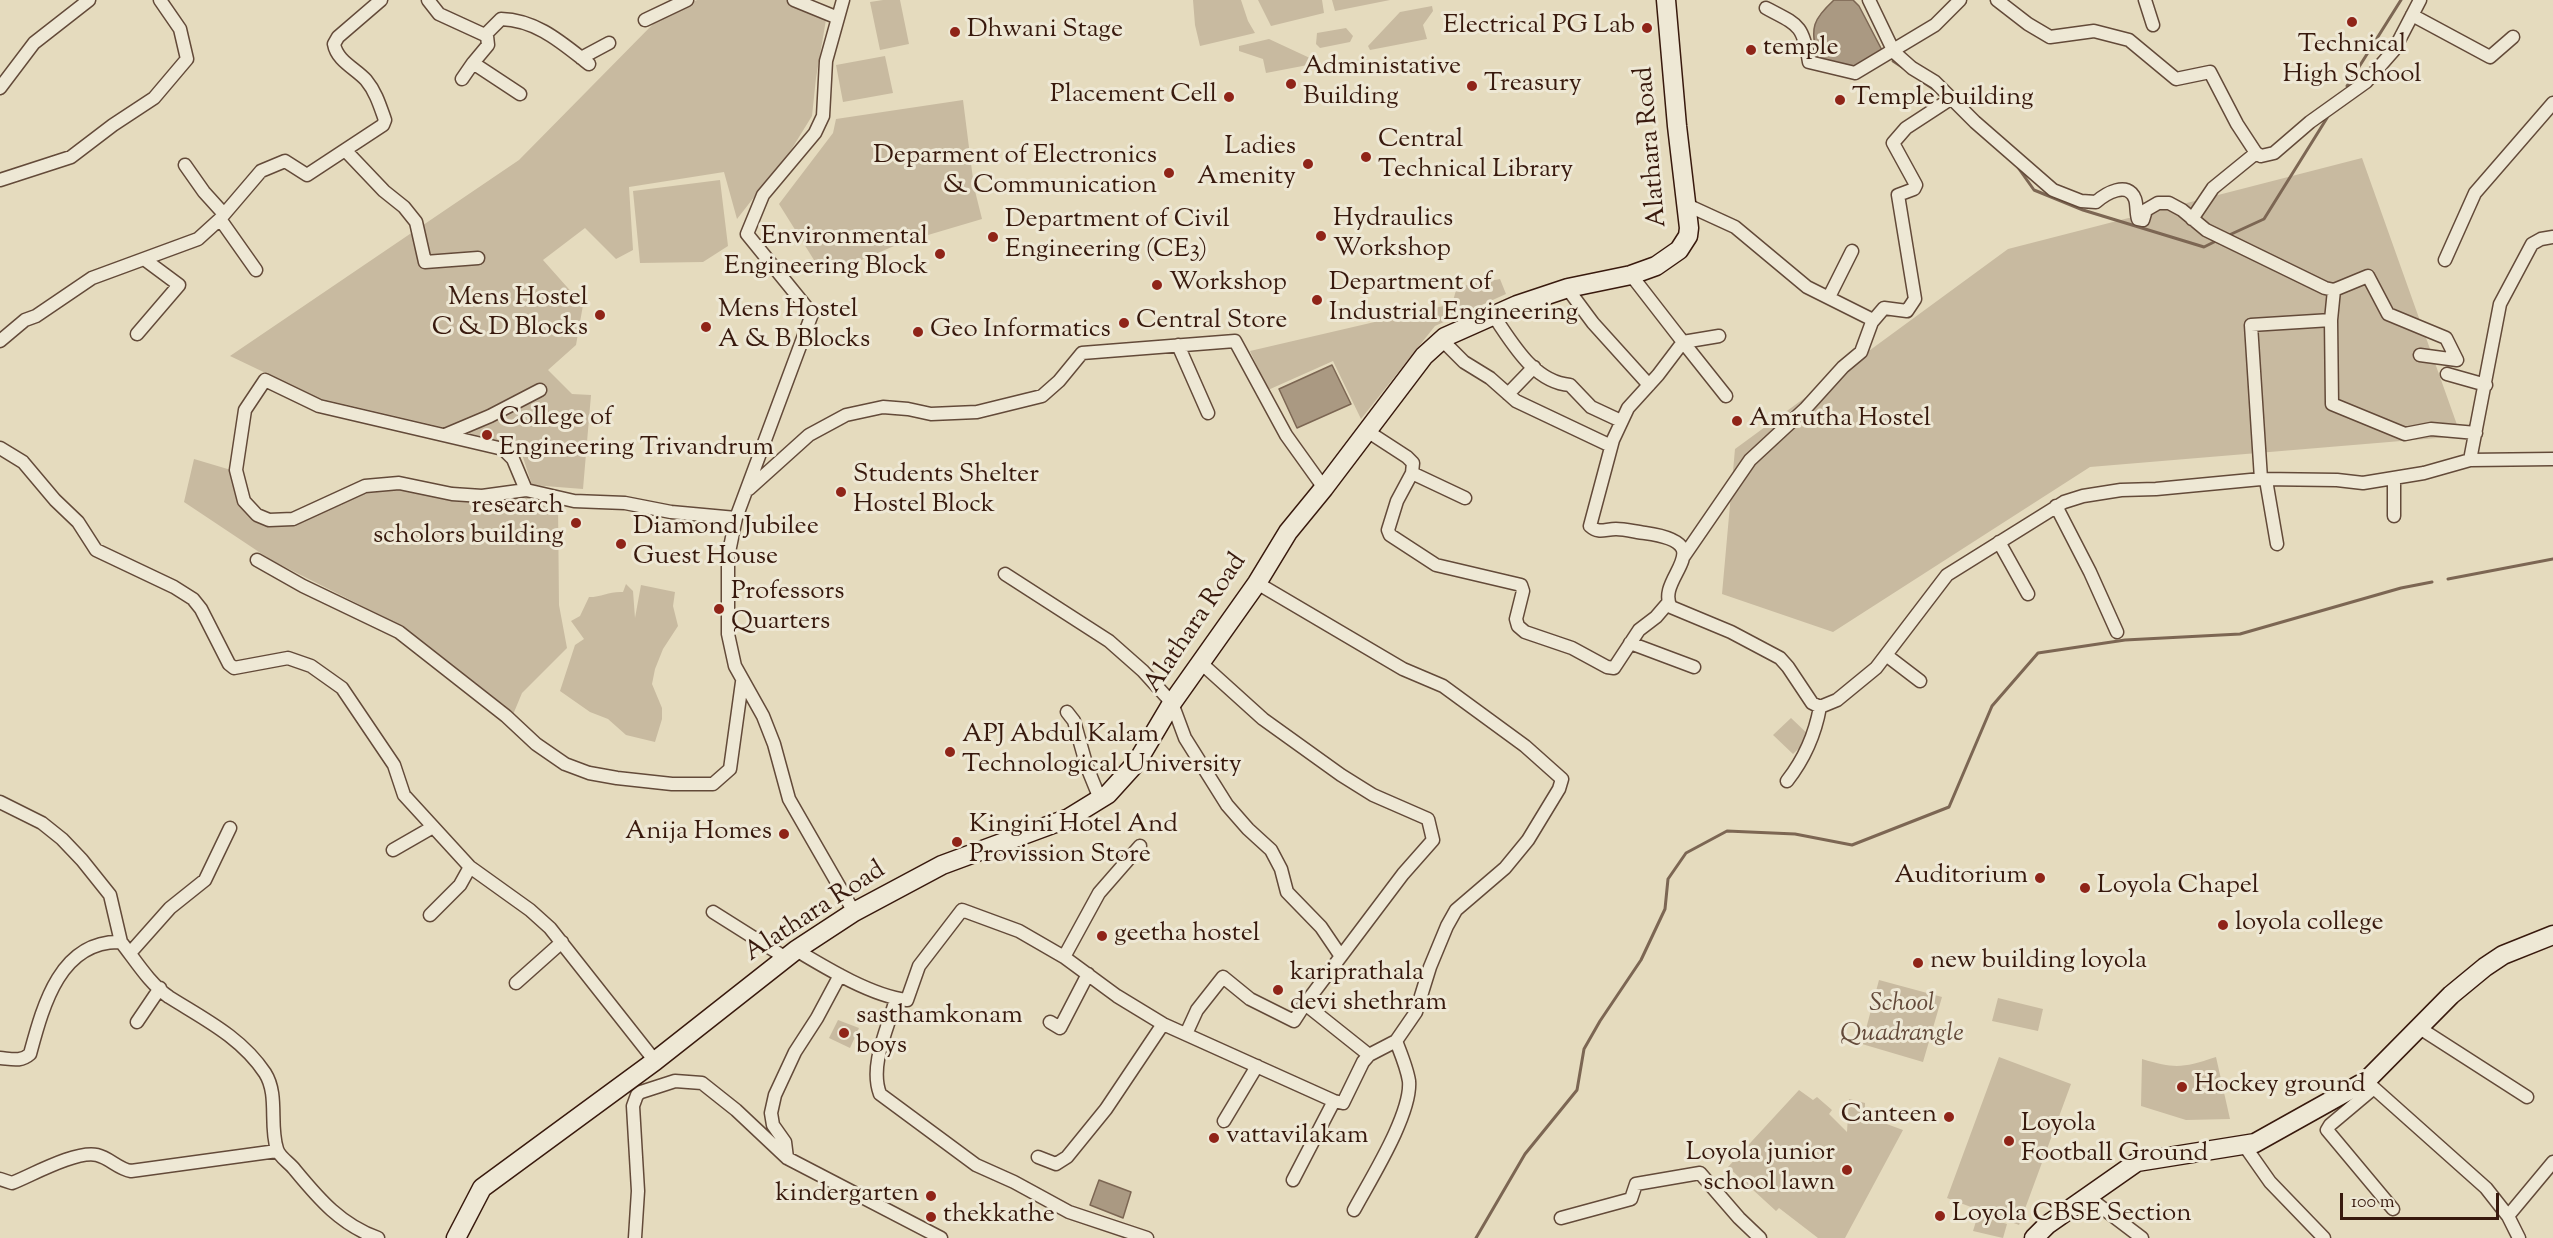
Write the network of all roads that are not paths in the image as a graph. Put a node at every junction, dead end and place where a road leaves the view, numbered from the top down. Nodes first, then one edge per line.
1 (89, 0) edge
2 (160, 0) edge
3 (381, 0) edge
4 (428, 0) edge
5 (687, 0) edge
6 (794, 0) edge
7 (843, 0) edge
8 (1666, 0) edge
9 (1869, 0) edge
10 (1960, 0) edge
11 (1997, 0) edge
12 (2145, 0) edge
13 (2420, 0) edge
14 (1766, 8) dead end
15 (2412, 15) junction
16 (838, 18) junction
17 (645, 20) dead end
18 (2153, 25) dead end
19 (486, 34) junction
20 (2513, 37) dead end
21 (609, 43) dead end
22 (1894, 52) junction
23 (473, 63) junction
24 (462, 80) dead end
25 (0, 88) edge
26 (520, 94) dead end
27 (1952, 98) junction
28 (2553, 103) edge
29 (345, 150) junction
30 (2256, 153) junction
31 (185, 165) dead end
32 (0, 180) edge
33 (1687, 205) junction
34 (222, 216) junction
35 (2193, 219) junction
36 (2553, 237) edge
37 (1852, 251) dead end
38 (478, 258) dead end
39 (144, 259) junction
40 (2445, 260) dead end
41 (256, 270) dead end
42 (1630, 275) junction
43 (1567, 288) junction
44 (2334, 290) junction
45 (1829, 297) junction
46 (1493, 315) junction
47 (2331, 320) junction
48 (1872, 322) junction
49 (136, 334) dead end
50 (1719, 336) dead end
51 (1442, 340) junction
52 (0, 341) edge
53 (1683, 342) junction
54 (1178, 345) junction
55 (2420, 355) dead end
56 (1534, 367) junction
57 (2447, 374) dead end
58 (1649, 385) junction
59 (2486, 385) junction
60 (540, 390) dead end
61 (1508, 394) junction
62 (1726, 396) dead end
63 (1208, 413) dead end
64 (1621, 421) junction
65 (1367, 431) junction
66 (2476, 433) junction
67 (445, 435) junction
68 (1611, 446) junction
69 (0, 448) edge
70 (2553, 459) edge
71 (2470, 460) junction
72 (1412, 473) junction
73 (2263, 479) junction
74 (2394, 479) junction
75 (1324, 488) junction
76 (526, 490) junction
77 (746, 492) junction
78 (1465, 498) dead end
79 (2056, 506) junction
80 (2394, 516) dead end
81 (736, 518) junction
82 (1999, 542) junction
83 (2277, 544) dead end
84 (1684, 556) junction
85 (257, 560) dead end
86 (1005, 574) dead end
87 (1257, 583) junction
88 (2028, 594) dead end
89 (1668, 603) junction
90 (2117, 632) dead end
91 (1630, 643) junction
92 (1886, 655) junction
93 (1201, 663) junction
94 (1694, 667) dead end
95 (1920, 681) dead end
96 (742, 682) junction
97 (1172, 703) junction
98 (1820, 707) junction
99 (1067, 712) dead end
100 (1787, 781) dead end
101 (1100, 799) junction
102 (0, 802) edge
103 (433, 827) junction
104 (230, 828) dead end
105 (1140, 846) dead end
106 (393, 850) dead end
107 (470, 867) junction
108 (713, 912) dead end
109 (854, 912) junction
110 (430, 915) dead end
111 (2553, 935) edge
112 (121, 942) junction
113 (562, 942) junction
114 (130, 953) junction
115 (791, 954) junction
116 (1340, 955) junction
117 (1064, 957) junction
118 (1088, 974) junction
119 (840, 975) junction
120 (516, 983) dead end
121 (160, 988) junction
122 (896, 999) junction
123 (1305, 1004) junction
124 (137, 1022) dead end
125 (1050, 1022) dead end
126 (1163, 1024) junction
127 (2418, 1026) junction
128 (1186, 1035) junction
129 (1396, 1041) junction
130 (1369, 1054) junction
131 (0, 1058) edge
132 (655, 1061) junction
133 (1257, 1066) junction
134 (2370, 1085) junction
135 (2527, 1097) dead end
136 (1334, 1101) junction
137 (1224, 1121) dead end
138 (2244, 1145) junction
139 (277, 1151) junction
140 (1038, 1157) dead end
141 (787, 1158) junction
142 (2553, 1162) edge
143 (0, 1179) edge
144 (1293, 1180) dead end
145 (2088, 1197) junction
146 (2394, 1209) dead end
147 (1354, 1210) dead end
148 (2508, 1216) junction
149 (1561, 1218) dead end
150 (378, 1238) edge
151 (456, 1238) edge
152 (635, 1238) edge
153 (941, 1238) edge
154 (1147, 1238) edge
155 (1760, 1238) edge
156 (2034, 1238) edge
157 (2142, 1238) edge
158 (2324, 1238) edge
159 (2519, 1238) edge

1 - 25 street
2 - 32 street
3 - 29 street
4 - 19 street
5 - 17 street
6 - 16 street
7 - 16 street
8 - 33 street, Alathara Road
9 - 22 street
10 - 22 street
11 - 30 street
12 - 18 street
13 - 15 street
14 - 22 street
15 - 20 street
15 - 30 street
16 - 77 street
19 - 21 street
19 - 23 street
22 - 27 street
23 - 24 street
23 - 26 street
27 - 35 street
27 - 48 street
28 - 40 street
29 - 34 street
29 - 38 street
30 - 35 street
31 - 34 street
33 - 42 street, Alathara Road
33 - 45 street
34 - 39 street
34 - 41 street
35 - 44 street
36 - 59 street
37 - 45 street
39 - 49 street
39 - 52 street
42 - 43 street, Alathara Road
42 - 53 street
43 - 46 street, Alathara Road
43 - 58 street
44 - 47 street
44 - 55 street
45 - 48 street
46 - 51 street, Alathara Road
46 - 56 street
47 - 66 street
47 - 73 street
48 - 84 street
50 - 53 street
51 - 61 street
51 - 65 street, Alathara Road
53 - 58 street
53 - 62 street
54 - 63 street
54 - 75 street
54 - 77 street
56 - 61 street
56 - 64 street
57 - 59 street
58 - 64 street
59 - 66 street
60 - 67 street
61 - 68 street
64 - 68 street
65 - 72 street
65 - 75 street, Alathara Road
66 - 71 street
67 - 76 street
67 - 76 street
68 - 84 street
69 - 103 street
70 - 71 street
71 - 74 street
72 - 78 street
72 - 91 street
73 - 74 street
73 - 79 street
73 - 83 street
74 - 80 street
75 - 87 street, Alathara Road
76 - 81 street
77 - 81 street
79 - 82 street
79 - 90 street
81 - 96 street
82 - 88 street
82 - 92 street
84 - 89 street
85 - 96 street
86 - 97 street
87 - 93 street, Alathara Road
87 - 129 street
89 - 91 street
89 - 98 street
91 - 94 street
92 - 95 street
92 - 98 street
93 - 97 street, Alathara Road
93 - 116 street
96 - 109 street
97 - 101 street, Alathara Road
97 - 116 street
98 - 100 street
99 - 101 street
101 - 109 street, Alathara Road
102 - 112 street
103 - 106 street
103 - 107 street
104 - 114 street
105 - 117 street
107 - 110 street
107 - 113 street
108 - 115 street
109 - 115 street, Alathara Road
111 - 127 street
112 - 114 street
112 - 131 street
113 - 120 street
113 - 132 street
114 - 121 street
115 - 119 street
115 - 132 street, Alathara Road
116 - 123 street
117 - 118 street
117 - 122 street
118 - 125 street
118 - 126 street
119 - 122 street
119 - 141 street
121 - 124 street
121 - 139 street
122 - 154 street
123 - 128 street
123 - 130 street
126 - 128 street
126 - 140 street
127 - 134 street
127 - 135 street
128 - 133 street
129 - 130 street
129 - 147 street
130 - 136 street
132 - 151 street, Alathara Road
133 - 136 street
133 - 137 street
134 - 138 street
134 - 146 street
134 - 148 street
136 - 144 street
138 - 145 street
138 - 158 street
139 - 143 street
139 - 150 street
141 - 152 street
141 - 153 street
142 - 148 street
145 - 156 street
145 - 157 street
148 - 159 street
149 - 155 street

